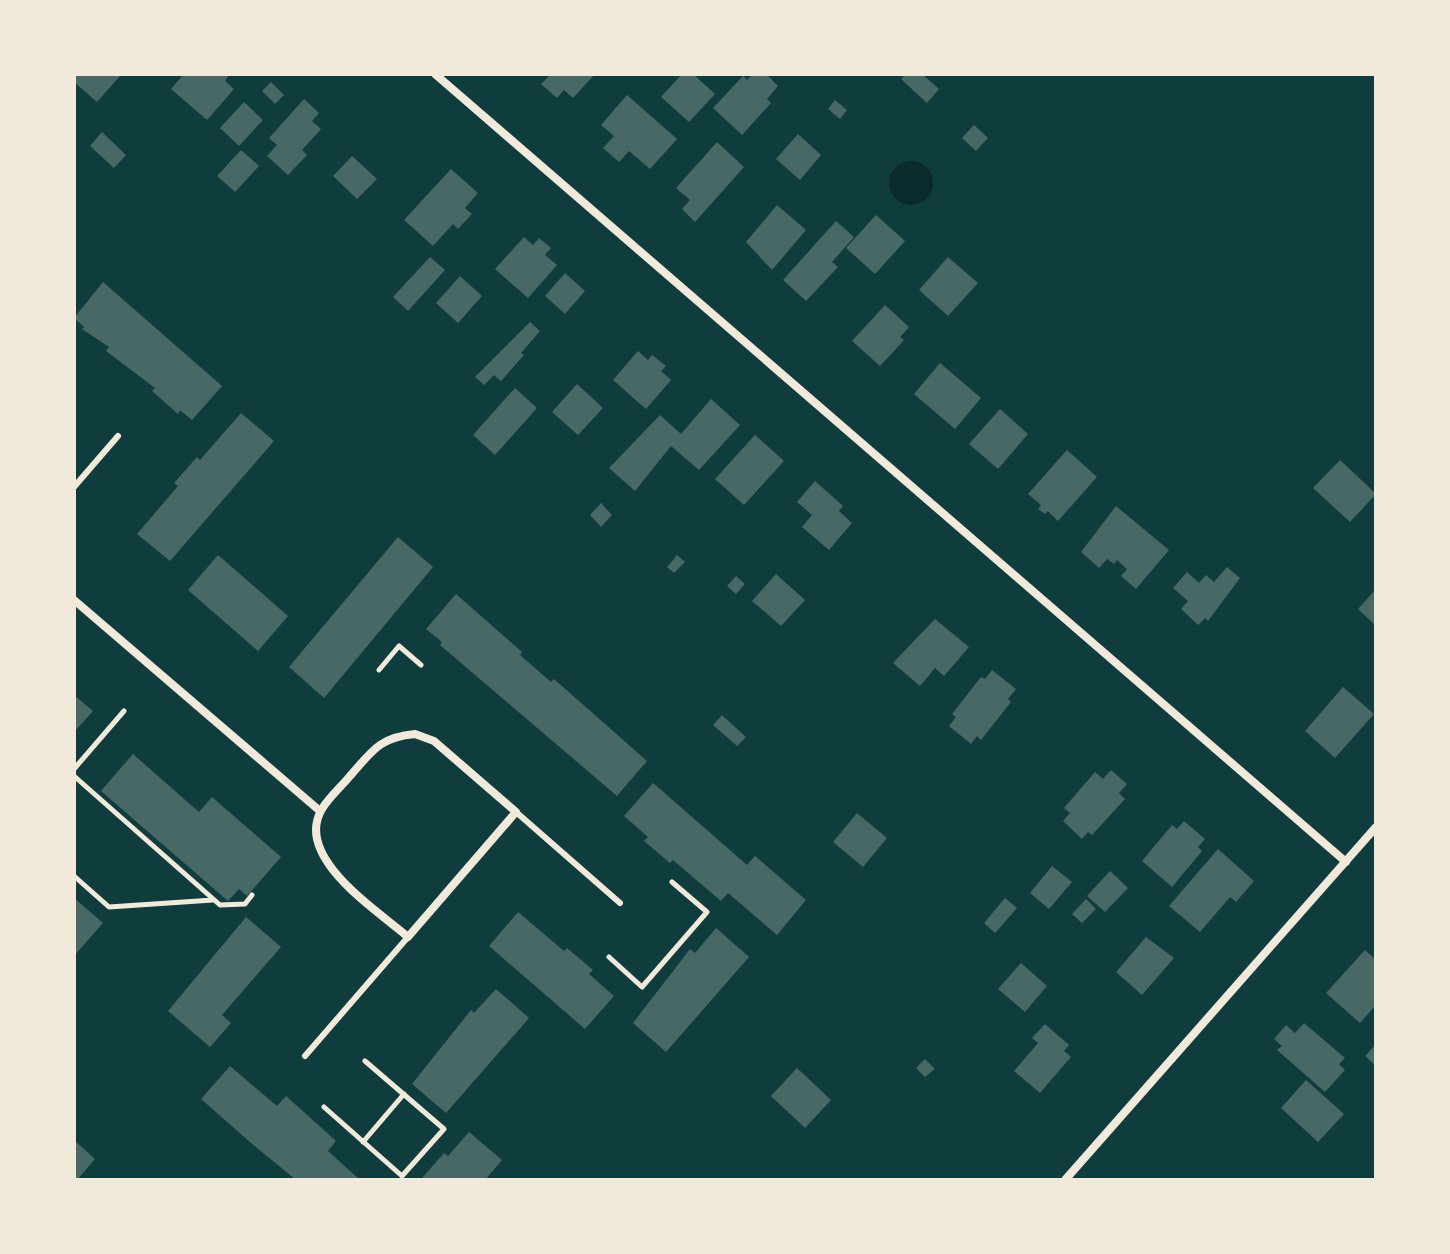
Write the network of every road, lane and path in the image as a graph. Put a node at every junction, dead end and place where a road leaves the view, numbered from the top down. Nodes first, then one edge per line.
1 (435, 74) edge
2 (118, 436) dead end
3 (74, 487) edge
4 (74, 600) edge
5 (421, 665) dead end
6 (379, 670) dead end
7 (124, 711) dead end
8 (74, 769) edge
9 (74, 776) edge
10 (320, 811) junction
11 (516, 812) junction
12 (1376, 827) edge
13 (1346, 862) junction
14 (74, 876) edge
15 (672, 882) dead end
16 (252, 895) dead end
17 (214, 900) junction
18 (620, 903) dead end
19 (408, 937) junction
20 (609, 957) dead end
21 (305, 1056) dead end
22 (365, 1061) dead end
23 (404, 1094) junction
24 (324, 1107) dead end
25 (363, 1142) junction
26 (400, 1178) edge
27 (1065, 1180) edge

1 - 13 street
2 - 3 lane
4 - 10 street
5 - 6 path
7 - 8 path
9 - 17 path
10 - 11 street
10 - 19 street
11 - 18 lane
11 - 19 street
12 - 13 street
13 - 27 street
14 - 17 path
15 - 20 path
16 - 17 path
19 - 21 lane
22 - 23 path
23 - 25 path
23 - 26 path
24 - 25 path
25 - 26 path

